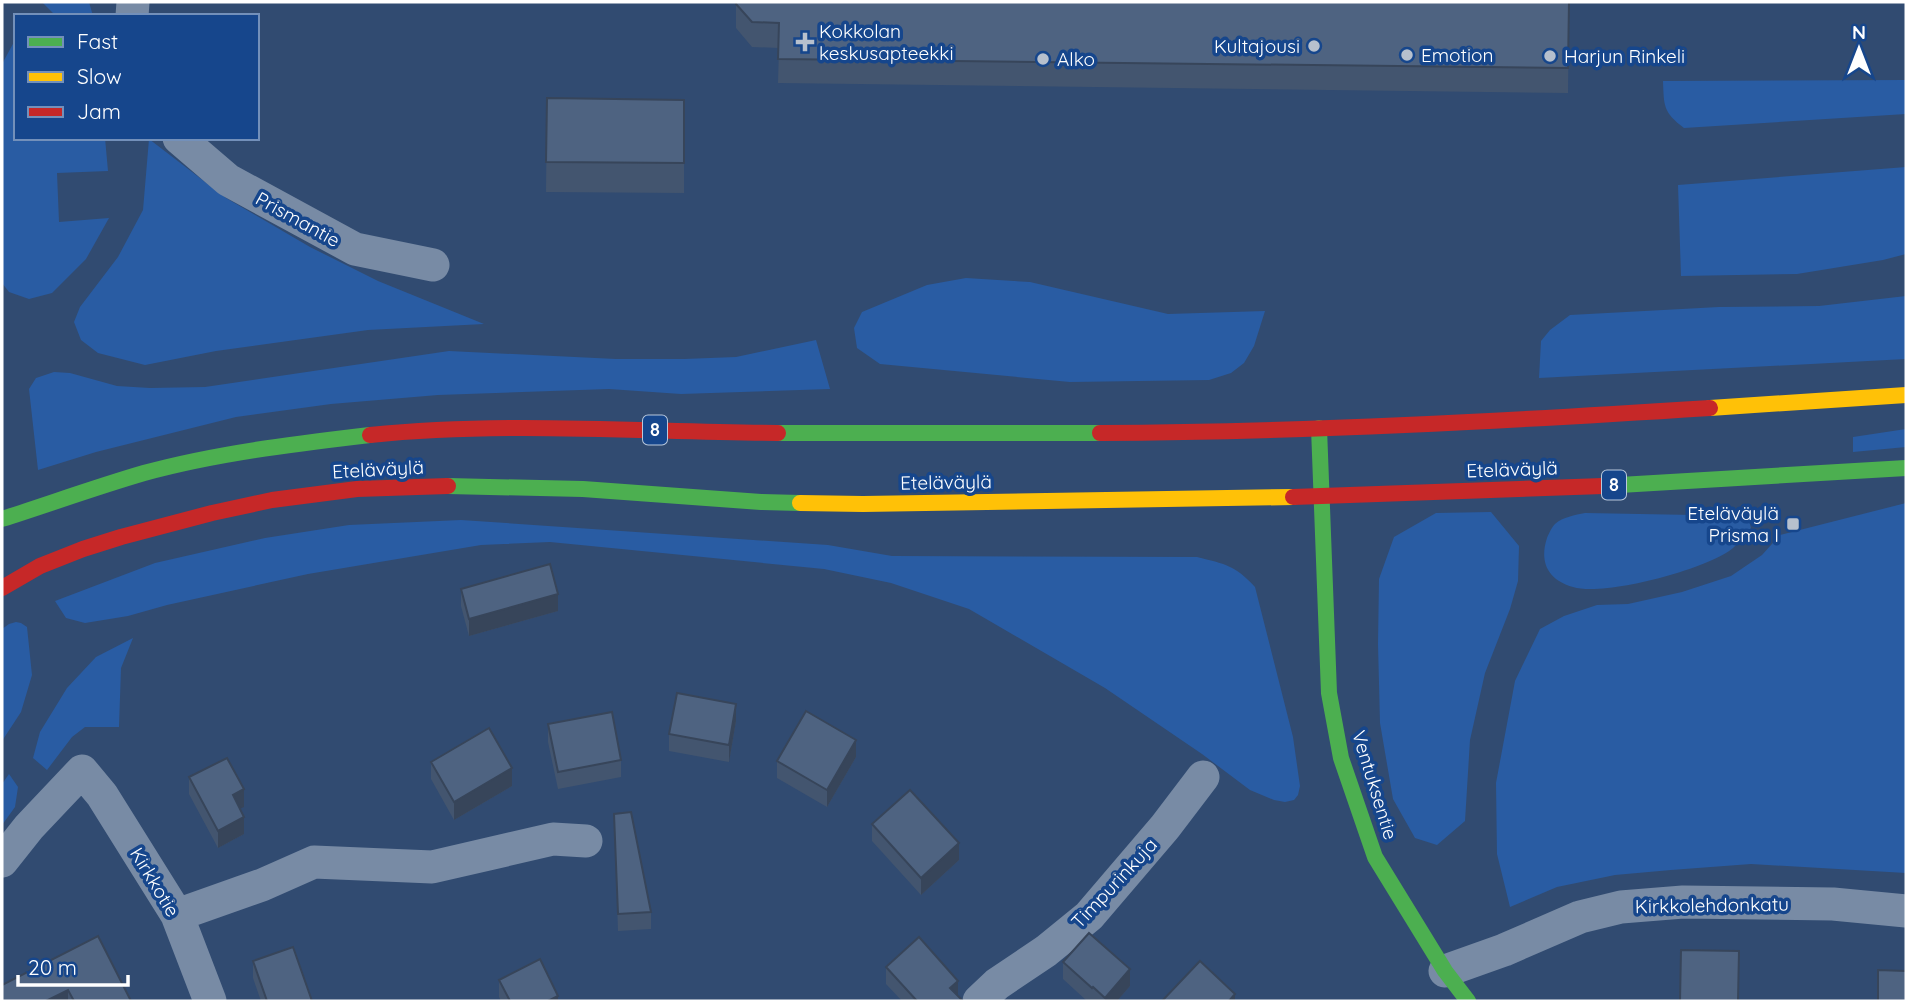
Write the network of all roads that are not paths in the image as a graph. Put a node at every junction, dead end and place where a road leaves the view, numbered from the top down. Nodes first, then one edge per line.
1 (181, 140) edge
2 (433, 265) dead end
3 (1906, 396) edge
4 (1319, 428) junction
5 (1906, 468) edge
6 (1322, 496) junction
7 (2, 519) edge
8 (2, 588) edge
9 (1203, 777) dead end
10 (586, 841) dead end
11 (2, 861) edge
12 (1906, 911) edge
13 (177, 915) junction
14 (1445, 971) junction
15 (210, 1001) edge
16 (979, 1001) edge
17 (1468, 1001) edge

1 - 2 street, Prismantie
3 - 4 main road, Eteläväylä / 8
4 - 6 main road, Ventuksentie
4 - 7 main road, Eteläväylä / 8
5 - 6 main road, Eteläväylä / 8
6 - 8 main road, Eteläväylä / 8
6 - 14 main road, Ventuksentie
9 - 16 street, Timpurinkuja
10 - 13 street
11 - 13 street, Kirkkotie
12 - 14 street, Kirkkolehdonkatu
13 - 15 street, Kirkkotie
14 - 17 main road, Ventuksentie

